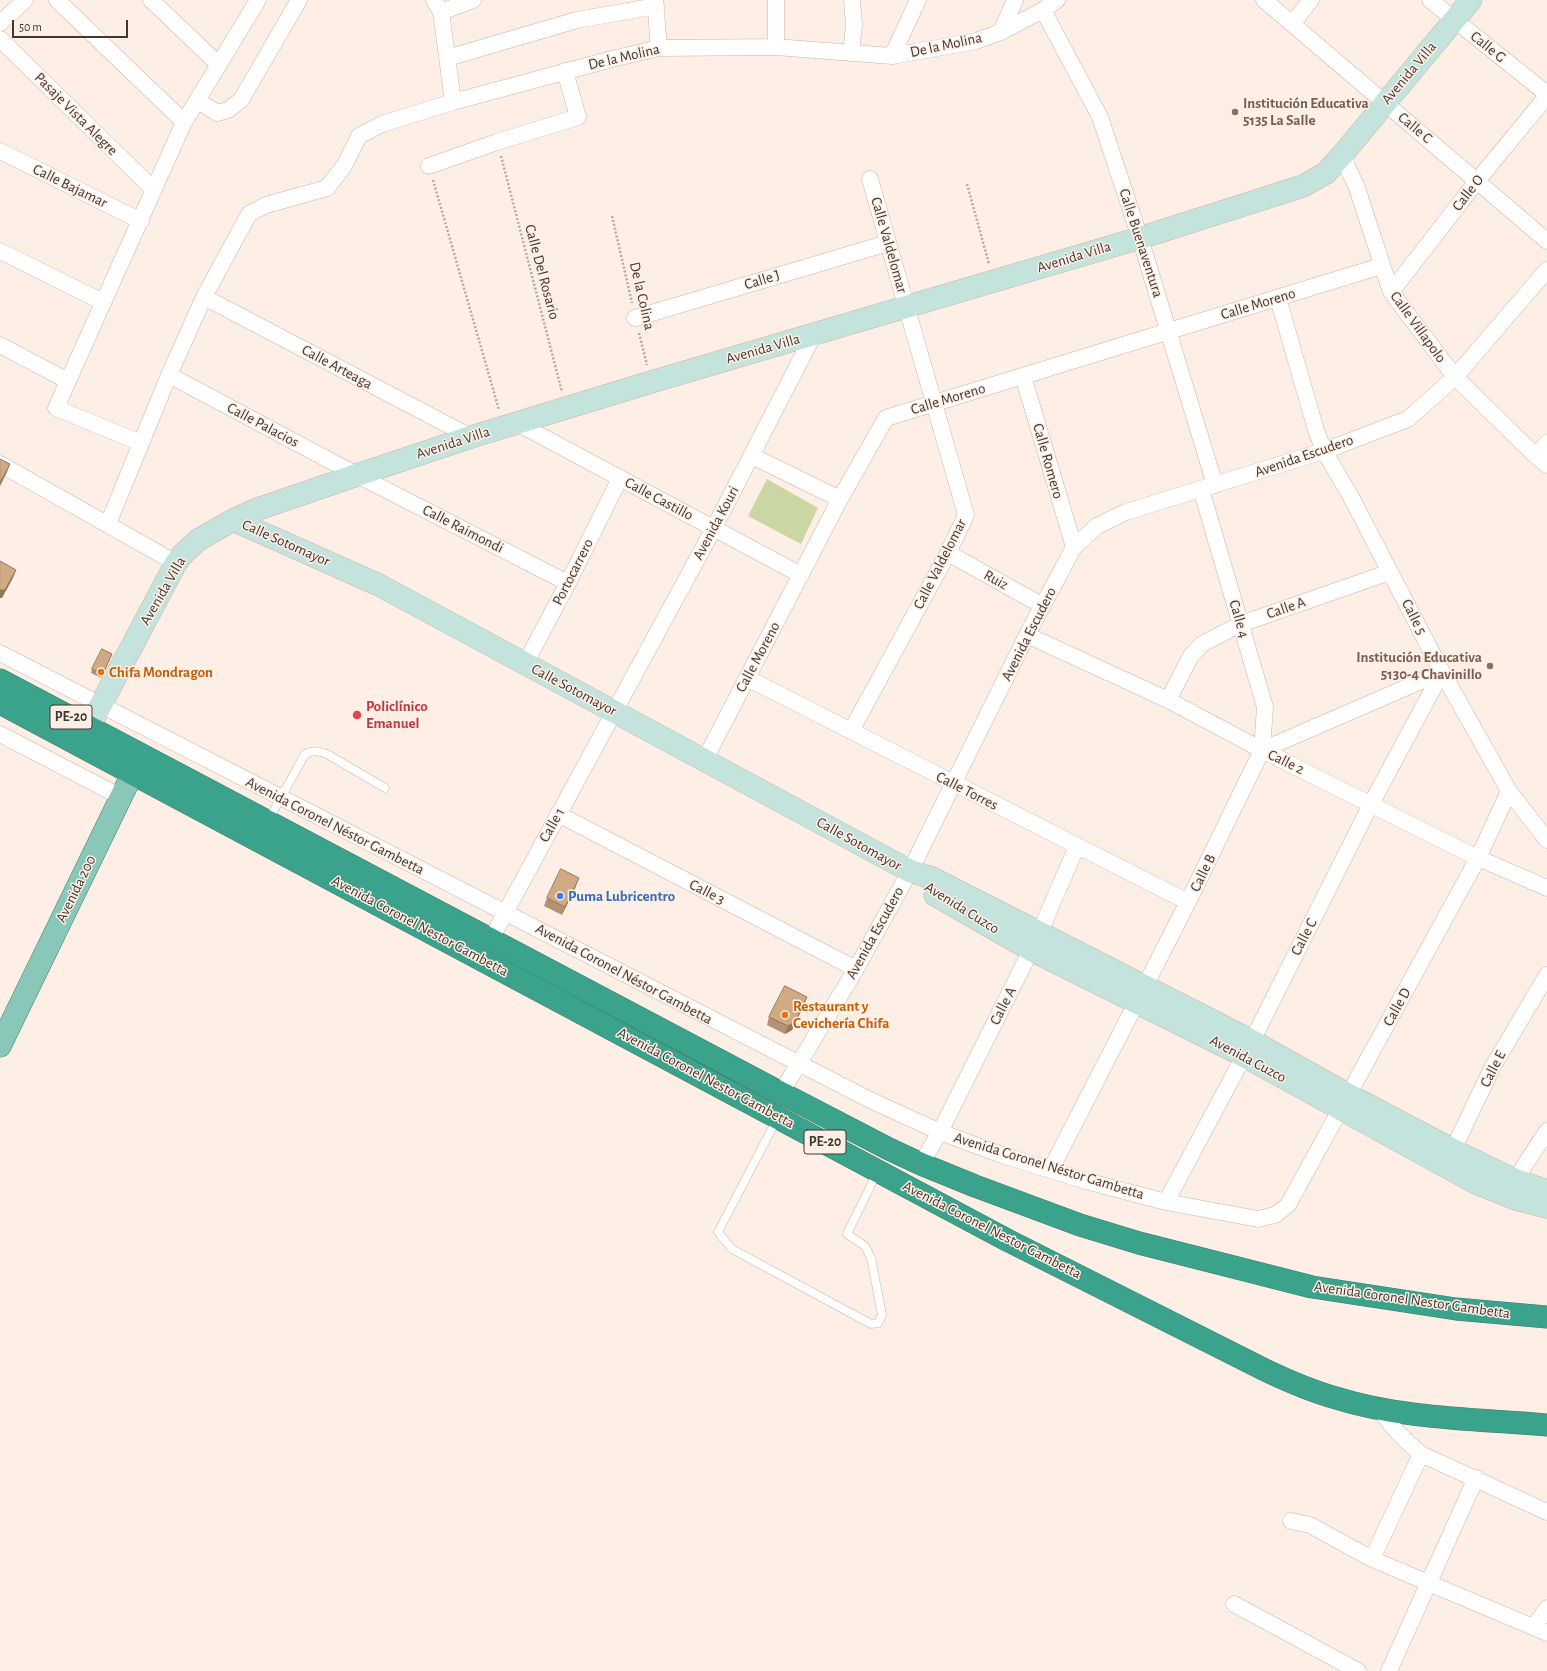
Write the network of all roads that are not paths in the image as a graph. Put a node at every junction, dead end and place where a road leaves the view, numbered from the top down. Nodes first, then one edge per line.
1 (25, 0) edge
2 (57, 0) edge
3 (151, 0) edge
4 (299, 0) edge
5 (473, 0) edge
6 (776, 0) edge
7 (852, 0) edge
8 (918, 0) edge
9 (1015, 0) edge
10 (1056, 0) edge
11 (1264, 0) edge
12 (1311, 0) edge
13 (1430, 0) edge
14 (1471, 0) edge
15 (253, 3) edge
16 (655, 3) edge
17 (438, 6) edge
18 (1043, 10) junction
19 (1454, 20) junction
20 (0, 23) edge
21 (1292, 24) junction
22 (1001, 32) junction
23 (0, 38) edge
24 (776, 47) junction
25 (659, 48) junction
26 (851, 53) junction
27 (892, 56) junction
28 (447, 58) junction
29 (218, 64) junction
30 (565, 71) junction
31 (1547, 95) edge
32 (197, 100) junction
33 (452, 102) junction
34 (1385, 103) junction
35 (184, 122) junction
36 (0, 151) edge
37 (1342, 155) junction
38 (429, 166) road end
39 (870, 179) dead end
40 (1477, 181) junction
41 (153, 189) junction
42 (140, 221) junction
43 (1140, 238) junction
44 (1547, 241) edge
45 (888, 242) junction
46 (0, 251) edge
47 (1381, 266) junction
48 (1547, 270) edge
49 (1391, 292) junction
50 (204, 297) junction
51 (1278, 298) junction
52 (103, 302) junction
53 (907, 307) junction
54 (635, 318) road end
55 (1169, 331) junction
56 (814, 334) junction
57 (0, 345) edge
58 (169, 375) junction
59 (1023, 376) junction
60 (1455, 377) junction
61 (68, 381) junction
62 (934, 402) junction
63 (510, 425) junction
64 (471, 437) junction
65 (141, 442) junction
66 (1547, 443) edge
67 (1324, 451) junction
68 (752, 456) junction
69 (1541, 460) edge
70 (0, 464) edge
71 (357, 475) junction
72 (620, 478) junction
73 (1208, 487) junction
74 (840, 499) junction
75 (234, 520) junction
76 (108, 524) junction
77 (714, 528) junction
78 (1074, 547) junction
79 (948, 553) junction
80 (176, 563) junction
81 (1390, 572) junction
82 (801, 575) junction
83 (568, 583) junction
84 (1043, 606) junction
85 (1241, 624) junction
86 (1027, 635) junction
87 (0, 653) edge
88 (525, 664) junction
89 (1442, 672) junction
90 (747, 678) junction
91 (0, 680) edge
92 (1168, 700) junction
93 (0, 703) edge
94 (101, 705) junction
95 (615, 711) junction
96 (89, 727) junction
97 (851, 731) junction
98 (152, 732) junction
99 (0, 734) edge
100 (1262, 750) junction
101 (704, 761) junction
102 (137, 764) junction
103 (954, 784) junction
104 (385, 788) dead end
105 (1509, 791) junction
106 (121, 797) junction
107 (280, 797) junction
108 (1371, 804) junction
109 (558, 814) junction
110 (268, 822) junction
111 (1547, 840) edge
112 (1077, 846) junction
113 (1478, 858) junction
114 (910, 871) junction
115 (1547, 888) edge
116 (1188, 902) junction
117 (505, 912) junction
118 (491, 939) junction
119 (1035, 942) junction
120 (856, 969) junction
121 (1547, 975) edge
122 (1141, 995) junction
123 (0, 1046) edge
124 (1248, 1048) junction
125 (799, 1065) junction
126 (781, 1094) junction
127 (1345, 1102) junction
128 (778, 1117) junction
129 (1547, 1131) edge
130 (940, 1132) junction
131 (1448, 1157) junction
132 (921, 1164) junction
133 (1051, 1169) junction
134 (878, 1170) junction
135 (1515, 1180) junction
136 (1547, 1191) edge
137 (1166, 1202) junction
138 (1547, 1207) edge
139 (1275, 1215) joint
140 (1547, 1317) edge
141 (1380, 1409) junction
142 (1547, 1425) edge
143 (1421, 1454) junction
144 (1476, 1478) junction
145 (1547, 1512) edge
146 (1291, 1521) dead end
147 (1372, 1559) junction
148 (1428, 1584) junction
149 (1234, 1604) dead end
150 (1547, 1608) edge
151 (1541, 1630) edge
152 (1358, 1671) edge
153 (1389, 1671) edge

1 - 20 street
2 - 35 street
3 - 29 street
4 - 32 street
5 - 17 street
6 - 24 street
7 - 26 street
8 - 27 street
9 - 22 street
10 - 18 street, De la Molina
11 - 21 street, Calle C
12 - 21 street
13 - 19 street, Calle G
14 - 19 street, Avenida Villa
15 - 29 street
16 - 25 street
16 - 28 street
17 - 28 street
18 - 22 street, De la Molina
18 - 43 street, Calle Buenaventura
19 - 31 street, Calle G
19 - 34 street, Avenida Villa
21 - 34 street, Calle C
22 - 27 street, De la Molina
23 - 41 street, Pasaje Vista Alegre
24 - 25 street, De la Molina
24 - 26 street, De la Molina
25 - 30 street, De la Molina
26 - 27 street, De la Molina
28 - 33 street
29 - 32 street
30 - 33 street, De la Molina
30 - 38 street
31 - 40 street, Calle O
32 - 35 street
33 - 50 street, De la Molina
34 - 37 street, Avenida Villa
34 - 40 street, Calle C
35 - 41 street
36 - 42 street, Calle Bajamar
37 - 43 street, Avenida Villa
37 - 47 street, Calle Villapolo
39 - 45 street, Calle Valdelomar
40 - 44 street, Calle C
40 - 49 street, Calle O
41 - 42 street
42 - 52 street
43 - 53 street, Avenida Villa
43 - 55 street, Calle Buenaventura
45 - 53 street, Calle Valdelomar
45 - 54 street, Calle J
46 - 52 street
47 - 49 street, Calle Villapolo
47 - 51 street, Calle Moreno
48 - 60 street, Avenida Escudero
49 - 60 street, Calle Villapolo
50 - 58 street
50 - 64 street, Calle Arteaga
51 - 55 street, Calle Moreno
51 - 67 street, Calle 5
52 - 61 street
53 - 56 street, Avenida Villa
53 - 62 street, Calle Valdelomar
55 - 59 street, Calle Moreno
55 - 73 street, Calle Buenaventura
56 - 63 street, Avenida Villa
56 - 68 street, Avenida Kouri
57 - 61 street
58 - 65 street
58 - 71 street, Calle Palacios
59 - 62 street, Calle Moreno
59 - 78 street, Calle Romero
60 - 67 street, Avenida Escudero
60 - 69 street, Calle Villapolo
61 - 65 street
62 - 74 street, Calle Moreno
62 - 79 street, Calle Valdelomar
63 - 64 street, Avenida Villa
63 - 72 street, Calle Castillo
64 - 71 street, Avenida Villa
65 - 76 street
66 - 69 street
67 - 73 street, Avenida Escudero
67 - 81 street, Calle 5
68 - 74 street
68 - 77 street, Avenida Kouri
70 - 76 street
71 - 75 street, Avenida Villa
71 - 83 street, Calle Raimondi
72 - 77 street, Calle Castillo
72 - 83 street, Portocarrero
73 - 78 street, Avenida Escudero
73 - 85 street, Calle 4
74 - 82 street, Calle Moreno
75 - 80 street, Avenida Villa
75 - 88 street, Calle Sotomayor
76 - 80 street
77 - 82 street, Calle Castillo
77 - 95 street, Avenida Kouri
78 - 84 street, Avenida Escudero
79 - 84 street, Ruiz
79 - 97 street, Calle Valdelomar
80 - 94 street, Avenida Villa
81 - 85 street, Calle A
81 - 89 street, Calle 5
82 - 90 street, Calle Moreno
83 - 88 street, Portocarrero
84 - 86 street, Avenida Escudero
85 - 92 street, Calle A
85 - 100 street, Calle 4
86 - 92 street, Calle 2
86 - 103 street, Avenida Escudero
87 - 94 street, Avenida Coronel Néstor Gambetta
88 - 95 street, Calle Sotomayor
89 - 100 street
89 - 105 street, Calle 5
89 - 108 street, Calle C
90 - 97 street, Calle Torres
90 - 101 street, Calle Moreno
91 - 96 highway, Avenida Coronel Nestor Gambetta / PE-20
92 - 100 street, Calle 2
93 - 102 highway, Avenida Coronel Nestor Gambetta / PE-20
94 - 96 street, Avenida Villa
94 - 98 street, Avenida Coronel Néstor Gambetta
95 - 101 street, Calle Sotomayor
95 - 109 street, Calle 1
96 - 102 highway, Avenida Coronel Nestor Gambetta / PE-20
97 - 103 street, Calle Torres
98 - 102 street, Avenida 200
98 - 107 street, Avenida Coronel Néstor Gambetta
99 - 106 street
100 - 108 street, Calle 2
100 - 116 street, Calle B
101 - 114 street, Calle Sotomayor
102 - 106 main road, Avenida 200
102 - 110 highway, Avenida Coronel Nestor Gambetta / PE-20
102 - 128 highway, Avenida Coronel Nestor Gambetta / PE-20
103 - 112 street, Calle Torres
103 - 114 street, Avenida Escudero
104 - 107 lane
105 - 111 street, Calle 5
105 - 113 street, Calle D
106 - 123 main road, Avenida 200
107 - 110 lane
107 - 117 street, Avenida Coronel Néstor Gambetta
108 - 113 street, Calle 2
108 - 124 street, Calle C
109 - 117 street, Calle 1
109 - 120 street, Calle 3
110 - 118 highway, Avenida Coronel Nestor Gambetta / PE-20
112 - 116 street, Calle Torres
112 - 119 street, Calle A
113 - 115 street, Calle 2
113 - 127 street, Calle D
114 - 119 street, Avenida Cuzco
114 - 120 street, Avenida Escudero
116 - 122 street, Calle B
117 - 118 street, Calle 1
117 - 125 street, Avenida Coronel Néstor Gambetta
118 - 126 highway, Avenida Coronel Nestor Gambetta / PE-20
119 - 122 street, Avenida Cuzco
119 - 130 street, Calle A
120 - 125 street, Avenida Escudero
121 - 131 street, Calle E
122 - 124 street, Avenida Cuzco
122 - 133 street, Calle B
124 - 127 street, Avenida Cuzco
124 - 137 street, Calle C
125 - 126 street, Avenida Escudero
125 - 130 street, Avenida Coronel Néstor Gambetta
126 - 132 highway, Avenida Coronel Nestor Gambetta / PE-20
127 - 131 street, Avenida Cuzco
127 - 139 street, Calle D
128 - 134 highway, Avenida Coronel Nestor Gambetta / PE-20
128 - 134 lane
129 - 135 street
130 - 132 street, Calle A
130 - 133 street, Avenida Coronel Néstor Gambetta
131 - 135 street, Avenida Cuzco
131 - 138 street, Avenida Cuzco
132 - 140 highway, Avenida Coronel Nestor Gambetta / PE-20
133 - 137 street, Avenida Coronel Néstor Gambetta
134 - 141 highway, Avenida Coronel Nestor Gambetta / PE-20
135 - 136 street, Avenida Cuzco
137 - 139 street, Avenida Coronel Néstor Gambetta
141 - 142 highway, Avenida Coronel Nestor Gambetta / PE-20
141 - 143 street
143 - 144 street
143 - 147 street
144 - 145 street
144 - 148 street
146 - 147 street
147 - 148 street
148 - 151 street
148 - 153 street
149 - 152 street
150 - 151 street

